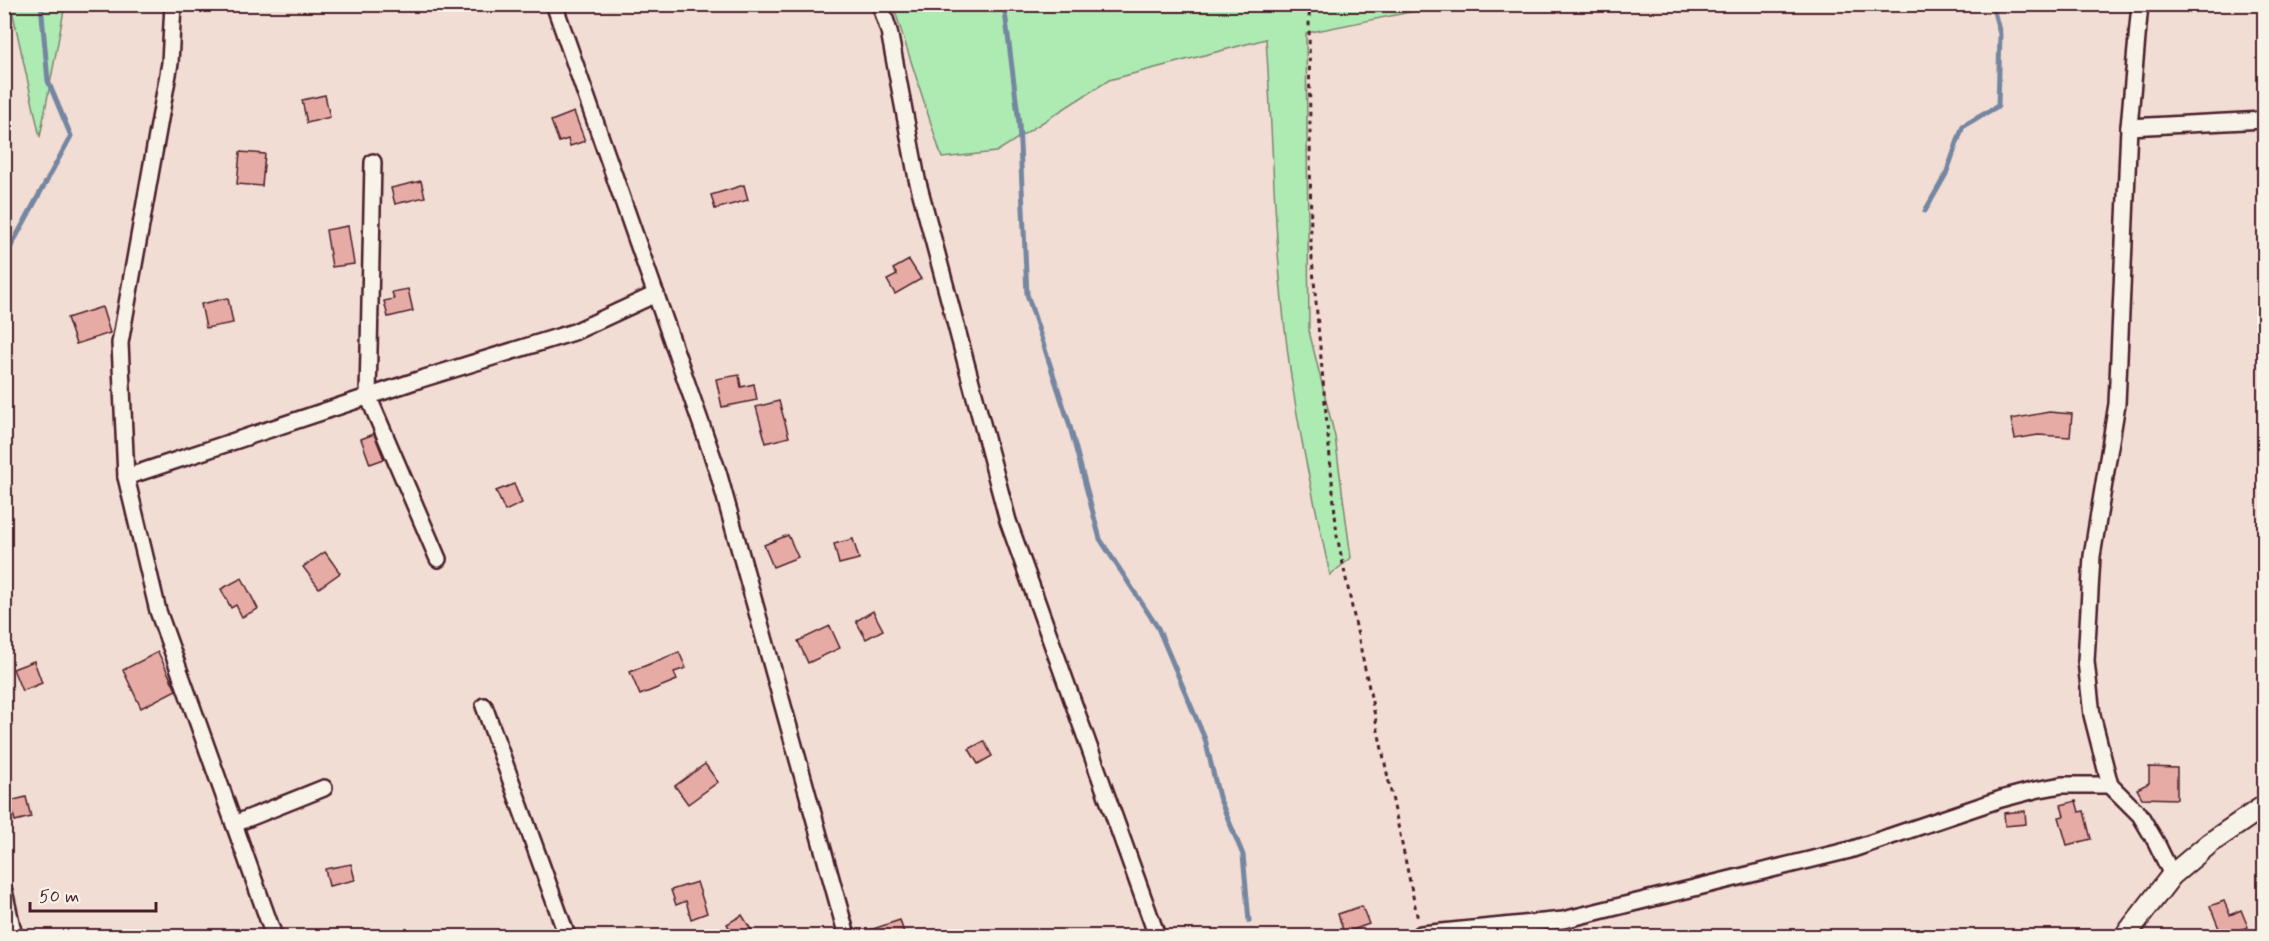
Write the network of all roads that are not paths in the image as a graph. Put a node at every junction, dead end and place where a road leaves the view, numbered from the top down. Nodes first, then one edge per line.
1 (173, 4) edge
2 (554, 4) edge
3 (880, 4) edge
4 (2140, 4) edge
5 (2265, 120) edge
6 (2129, 127) junction
7 (373, 162) dead end
8 (656, 294) junction
9 (368, 396) junction
10 (126, 477) junction
11 (438, 559) dead end
12 (484, 706) dead end
13 (2110, 785) junction
14 (324, 788) dead end
15 (2265, 806) edge
16 (234, 824) junction
17 (2172, 875) junction
18 (4, 891) edge
19 (1420, 935) edge
20 (14, 936) edge
21 (274, 936) edge
22 (567, 936) edge
23 (847, 936) edge
24 (1157, 936) edge
25 (2126, 936) edge

1 - 10 street
2 - 8 street
3 - 24 street
4 - 6 street
5 - 6 street
6 - 13 street
7 - 9 street
8 - 9 street
8 - 23 street
9 - 10 street
9 - 11 street
10 - 16 street
12 - 22 street
13 - 17 street
13 - 19 street
14 - 16 street
15 - 17 street
16 - 21 street
17 - 25 street
18 - 20 street

